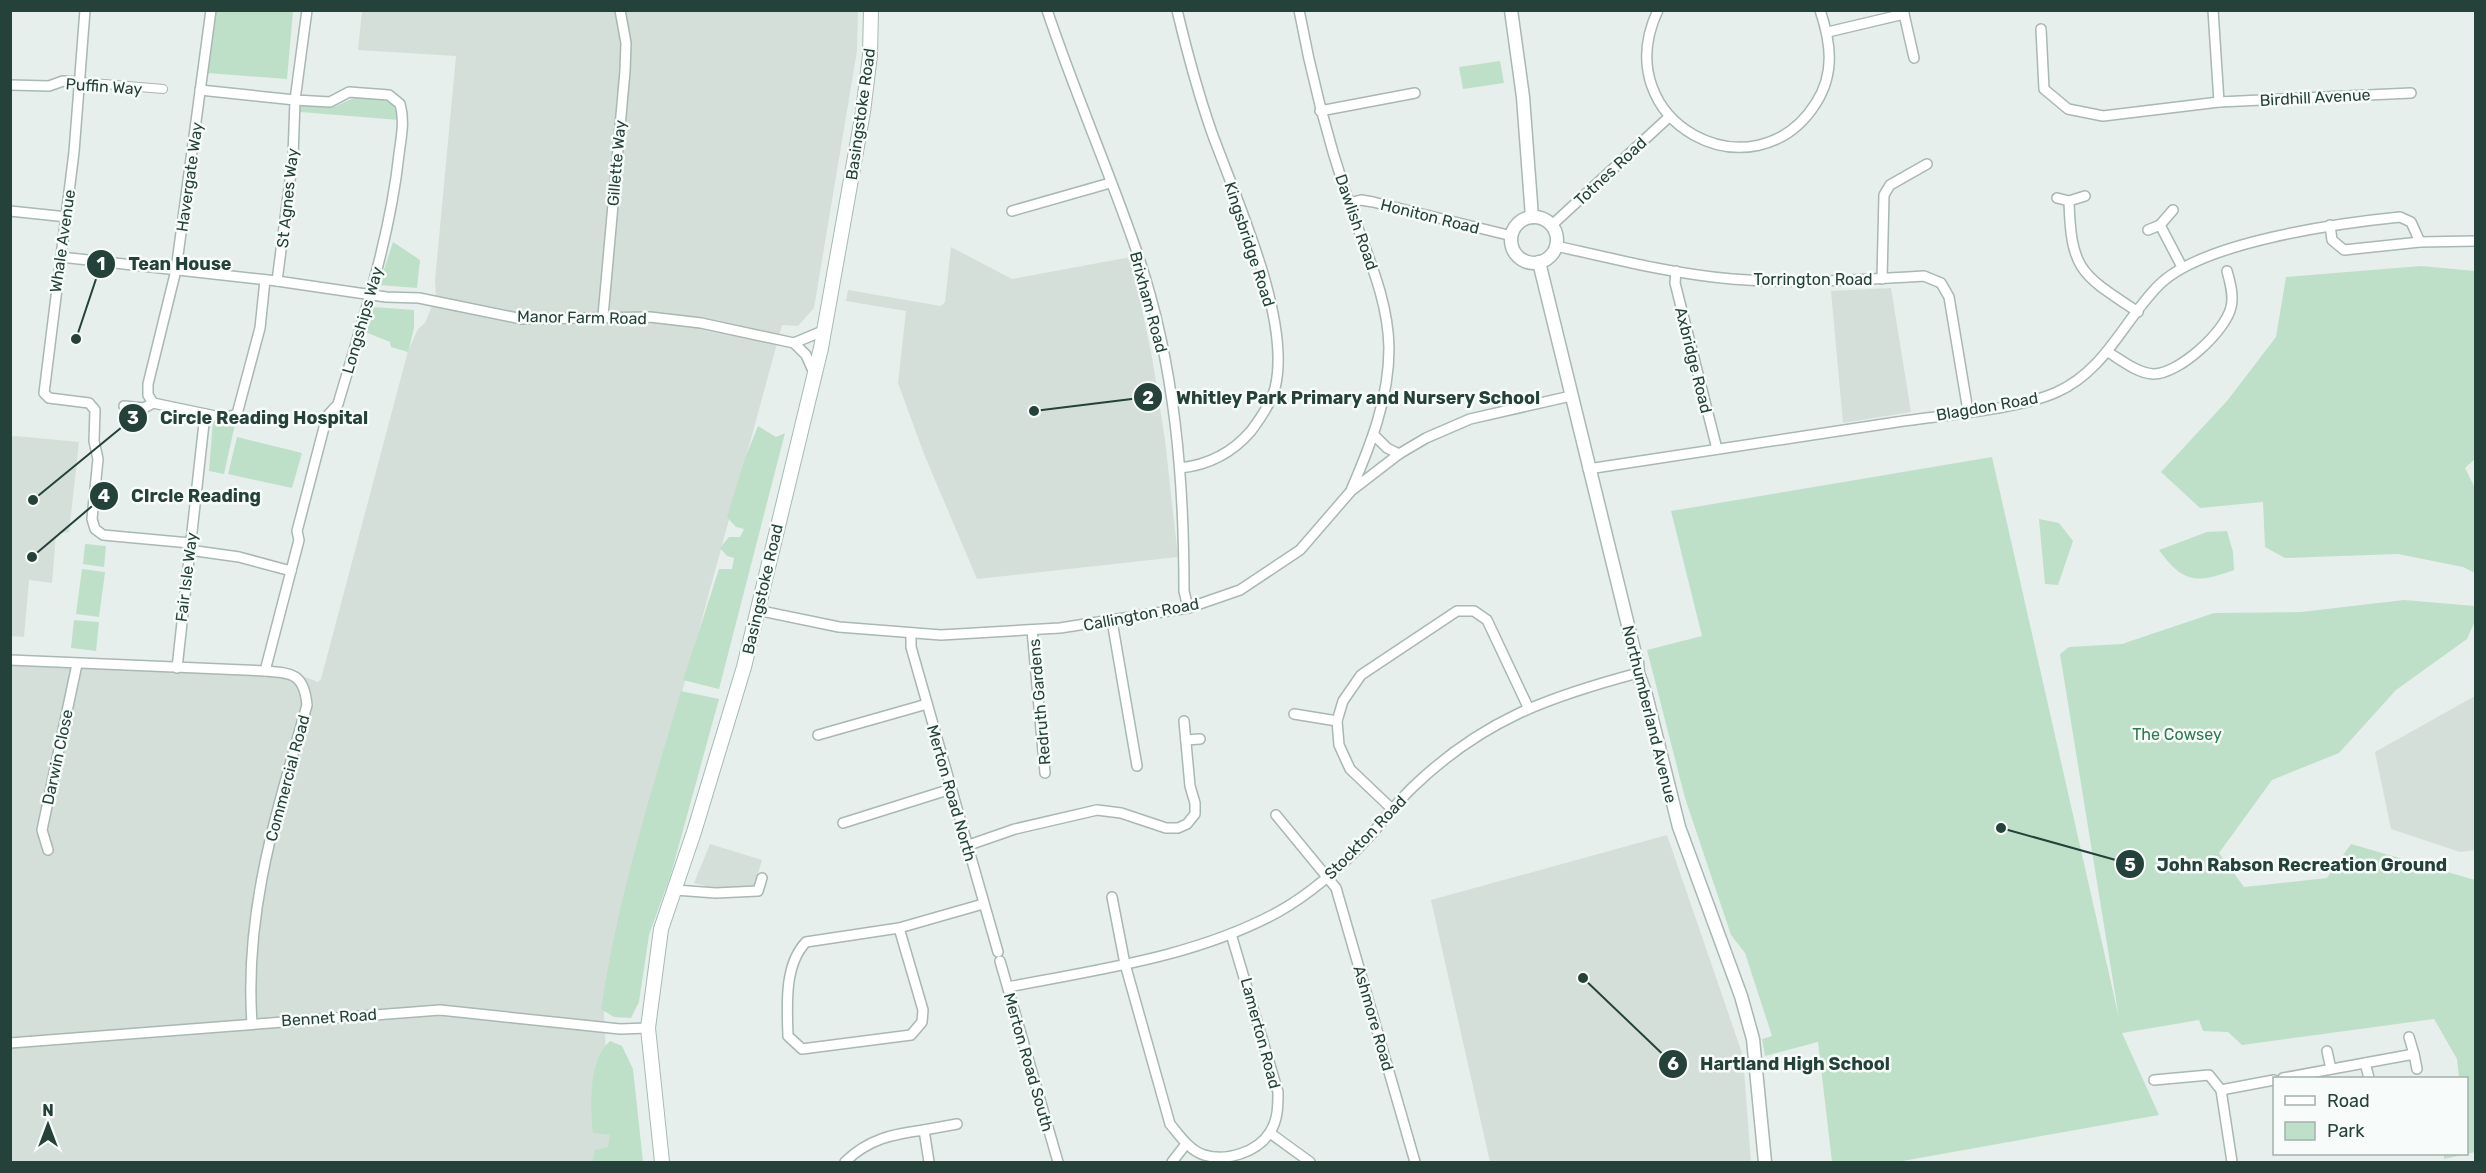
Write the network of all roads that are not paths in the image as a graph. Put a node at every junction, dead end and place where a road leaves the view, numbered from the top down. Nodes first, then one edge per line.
1 (85, 10) edge
2 (211, 10) edge
3 (307, 10) edge
4 (620, 10) edge
5 (871, 10) edge
6 (1047, 10) edge
7 (1177, 10) edge
8 (1299, 10) edge
9 (1511, 10) edge
10 (1658, 10) edge
11 (1820, 10) edge
12 (2213, 10) edge
13 (1904, 12) edge
14 (2041, 29) dead end
15 (1828, 33) junction
16 (1914, 58) dead end
17 (81, 82) junction
18 (10, 85) edge
19 (163, 89) dead end
20 (200, 90) junction
21 (1415, 93) dead end
22 (2411, 93) dead end
23 (296, 99) junction
24 (2219, 102) junction
25 (1320, 111) junction
26 (1669, 117) junction
27 (1927, 164) dead end
28 (1110, 183) junction
29 (2085, 196) dead end
30 (2056, 198) dead end
31 (2069, 201) junction
32 (1348, 203) junction
33 (2173, 210) dead end
34 (10, 211) edge
35 (1012, 212) dead end
36 (1532, 217) junction
37 (67, 218) junction
38 (1552, 225) junction
39 (2160, 225) junction
40 (2330, 225) junction
41 (2148, 230) dead end
42 (1512, 236) junction
43 (2475, 241) edge
44 (2420, 242) junction
45 (1556, 246) junction
46 (61, 257) junction
47 (1539, 262) junction
48 (2182, 267) junction
49 (176, 270) junction
50 (1676, 271) junction
51 (2227, 271) dead end
52 (1882, 279) junction
53 (265, 280) junction
54 (277, 281) junction
55 (370, 293) junction
56 (2138, 312) junction
57 (603, 316) junction
58 (825, 330) junction
59 (794, 343) junction
60 (2108, 352) junction
61 (815, 375) junction
62 (1571, 396) junction
63 (153, 403) junction
64 (124, 406) dead end
65 (1968, 411) junction
66 (205, 414) junction
67 (1374, 435) junction
68 (1717, 448) junction
69 (1399, 454) junction
70 (1180, 468) junction
71 (1588, 469) junction
72 (1351, 490) junction
73 (190, 546) junction
74 (291, 571) junction
75 (1188, 608) junction
76 (757, 610) junction
77 (1112, 621) junction
78 (1032, 630) junction
79 (911, 633) junction
80 (10, 660) edge
81 (77, 664) junction
82 (177, 668) junction
83 (266, 671) junction
84 (1638, 673) junction
85 (927, 704) junction
86 (1528, 707) junction
87 (1294, 714) dead end
88 (1184, 721) dead end
89 (1337, 721) junction
90 (818, 735) dead end
91 (1200, 739) dead end
92 (1186, 740) junction
93 (1137, 766) dead end
94 (1045, 773) dead end
95 (951, 789) junction
96 (1393, 810) junction
97 (1276, 815) dead end
98 (843, 823) dead end
99 (966, 846) junction
100 (48, 850) dead end
101 (762, 878) dead end
102 (1327, 878) junction
103 (675, 890) junction
104 (1113, 897) dead end
105 (983, 904) junction
106 (899, 928) junction
107 (1231, 934) junction
108 (999, 956) joint
109 (1125, 964) junction
110 (1008, 987) junction
111 (252, 1023) junction
112 (648, 1028) junction
113 (2409, 1037) dead end
114 (10, 1043) edge
115 (2327, 1051) dead end
116 (2414, 1054) junction
117 (2365, 1063) junction
118 (2331, 1069) junction
119 (2417, 1069) dead end
120 (2288, 1077) edge
121 (2369, 1077) edge
122 (2154, 1080) dead end
123 (2273, 1080) edge
124 (2221, 1090) junction
125 (957, 1124) dead end
126 (924, 1130) junction
127 (1270, 1133) junction
128 (1186, 1144) junction
129 (662, 1162) edge
130 (845, 1162) edge
131 (929, 1162) edge
132 (1058, 1162) edge
133 (1172, 1162) edge
134 (1310, 1162) edge
135 (1415, 1162) edge
136 (1765, 1162) edge
137 (2232, 1162) edge

1 - 17 street, Whale Avenue
2 - 20 street, Havergate Way
3 - 23 street
4 - 57 street, Gillette Way
5 - 58 main road, Basingstoke Road
6 - 28 street, Brixham Road
7 - 70 street, Kingsbridge Road
8 - 25 street, Dawlish Road
9 - 36 street
10 - 26 street
11 - 15 street
12 - 24 street
13 - 15 street
13 - 16 street
14 - 24 street, Birdhill Avenue
15 - 26 street
17 - 18 street, Puffin Way
17 - 19 street, Puffin Way
17 - 37 street, Whale Avenue
20 - 23 street
20 - 49 street, Havergate Way
21 - 25 street
22 - 24 street, Birdhill Avenue
23 - 54 street, St Agnes Way
23 - 55 street, Longships Way
25 - 32 street, Dawlish Road
26 - 38 street, Totnes Road
27 - 52 street
28 - 35 street
28 - 70 street, Brixham Road
29 - 31 street
30 - 31 street
31 - 56 street
32 - 42 street, Honiton Road
32 - 67 street, Dawlish Road
33 - 39 street
34 - 37 street
36 - 38 street
36 - 42 street
37 - 46 street, Whale Avenue
38 - 45 street
39 - 41 street
39 - 48 street
40 - 44 street, Blagdon Road
40 - 44 street
40 - 48 street, Blagdon Road
42 - 47 street
43 - 44 street
45 - 47 street
45 - 50 street, Torrington Road
46 - 49 street, Manor Farm Road
46 - 73 street, Whale Avenue
47 - 62 street, Northumberland Avenue
48 - 56 street, Blagdon Road
49 - 53 street, Manor Farm Road
49 - 63 street, Havergate Way
50 - 52 street, Torrington Road
50 - 68 street, Axbridge Road
51 - 60 street
52 - 65 street, Torrington Road
53 - 54 street, Manor Farm Road
53 - 66 street
54 - 55 street, Manor Farm Road
55 - 57 street, Manor Farm Road
55 - 74 street, Longships Way
56 - 60 street, Blagdon Road
57 - 59 street, Manor Farm Road
58 - 59 street
58 - 61 main road, Basingstoke Road
59 - 61 street
60 - 65 street, Blagdon Road
61 - 76 main road, Basingstoke Road
62 - 69 street, Callington Road
62 - 71 street, Northumberland Avenue
63 - 64 street
63 - 66 street
65 - 68 street, Blagdon Road
66 - 73 street, Fair Isle Way
67 - 69 street
67 - 72 street, Dawlish Road
68 - 71 street, Blagdon Road
69 - 72 street, Callington Road
70 - 75 street, Brixham Road
71 - 84 street, Northumberland Avenue
72 - 75 street, Callington Road
73 - 74 street
73 - 82 street, Fair Isle Way
74 - 83 street, Longships Way
75 - 77 street, Callington Road
76 - 79 street, Callington Road
76 - 103 main road, Basingstoke Road
77 - 78 street, Callington Road
77 - 93 street
78 - 79 street, Callington Road
78 - 94 street, Redruth Gardens
79 - 85 street, Merton Road North
80 - 81 street, Commercial Road
81 - 82 street, Commercial Road
81 - 100 street, Darwin Close
82 - 83 street, Commercial Road
83 - 111 street, Commercial Road
84 - 86 street, Stockton Road
84 - 136 street, Northumberland Avenue
85 - 90 street
85 - 95 street, Merton Road North
86 - 89 street
86 - 96 street, Stockton Road
87 - 89 street
88 - 92 street
89 - 96 street
91 - 92 street
92 - 99 street
95 - 98 street
95 - 99 street, Merton Road North
96 - 102 street, Stockton Road
97 - 102 street, Ashmore Road
99 - 105 street, Merton Road North
101 - 103 street
102 - 107 street, Stockton Road
102 - 135 street, Ashmore Road
103 - 112 main road, Basingstoke Road
104 - 109 street
105 - 106 street
105 - 108 street, Merton Road North
106 - 106 street
107 - 109 street, Stockton Road
107 - 127 street, Lamerton Road
108 - 110 street, Merton Road South
109 - 110 street, Stockton Road
109 - 128 street
110 - 132 street, Merton Road South
111 - 112 street, Bennet Road
111 - 114 street, Bennet Road
112 - 129 main road, Basingstoke Road
113 - 116 street
115 - 118 street
116 - 117 street
116 - 119 street
117 - 118 street
117 - 121 street
118 - 120 street
122 - 124 street
123 - 124 street
124 - 137 street
125 - 126 street
126 - 130 street
126 - 131 street
127 - 128 street
127 - 134 street
128 - 133 street

